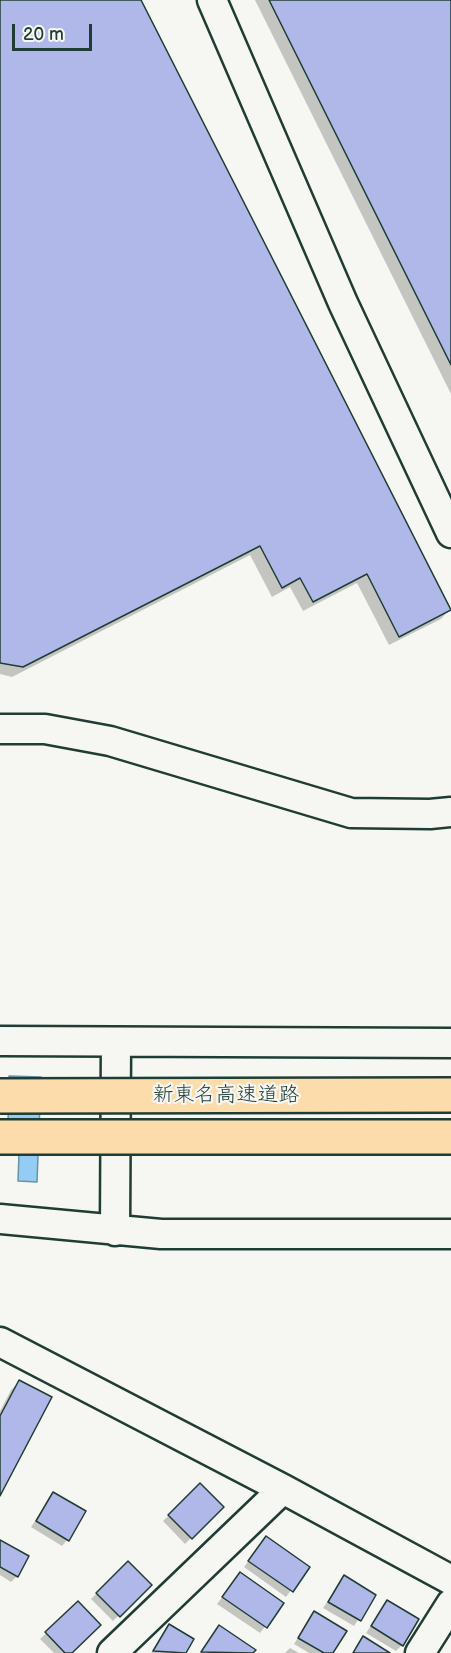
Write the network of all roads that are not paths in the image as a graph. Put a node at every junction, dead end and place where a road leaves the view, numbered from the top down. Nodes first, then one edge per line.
1 (212, 0) edge
2 (451, 533) edge
3 (0, 729) edge
4 (451, 812) edge
5 (0, 1041) edge
6 (116, 1042) junction
7 (451, 1043) edge
8 (0, 1095) edge
9 (451, 1095) edge
10 (0, 1137) edge
11 (451, 1137) edge
12 (0, 1219) edge
13 (115, 1231) junction
14 (451, 1234) edge
15 (1, 1344) edge
16 (284, 1489) junction
17 (451, 1580) edge
18 (451, 1604) edge
19 (112, 1653) edge
20 (420, 1653) edge

1 - 2 street
3 - 4 street
5 - 6 street
6 - 7 street
6 - 13 street
8 - 9 highway, 新東名高速道路, bridge
10 - 11 highway, 新東名高速道路, bridge
12 - 13 street
13 - 14 street
15 - 16 street
16 - 17 street
16 - 19 street
18 - 20 street

